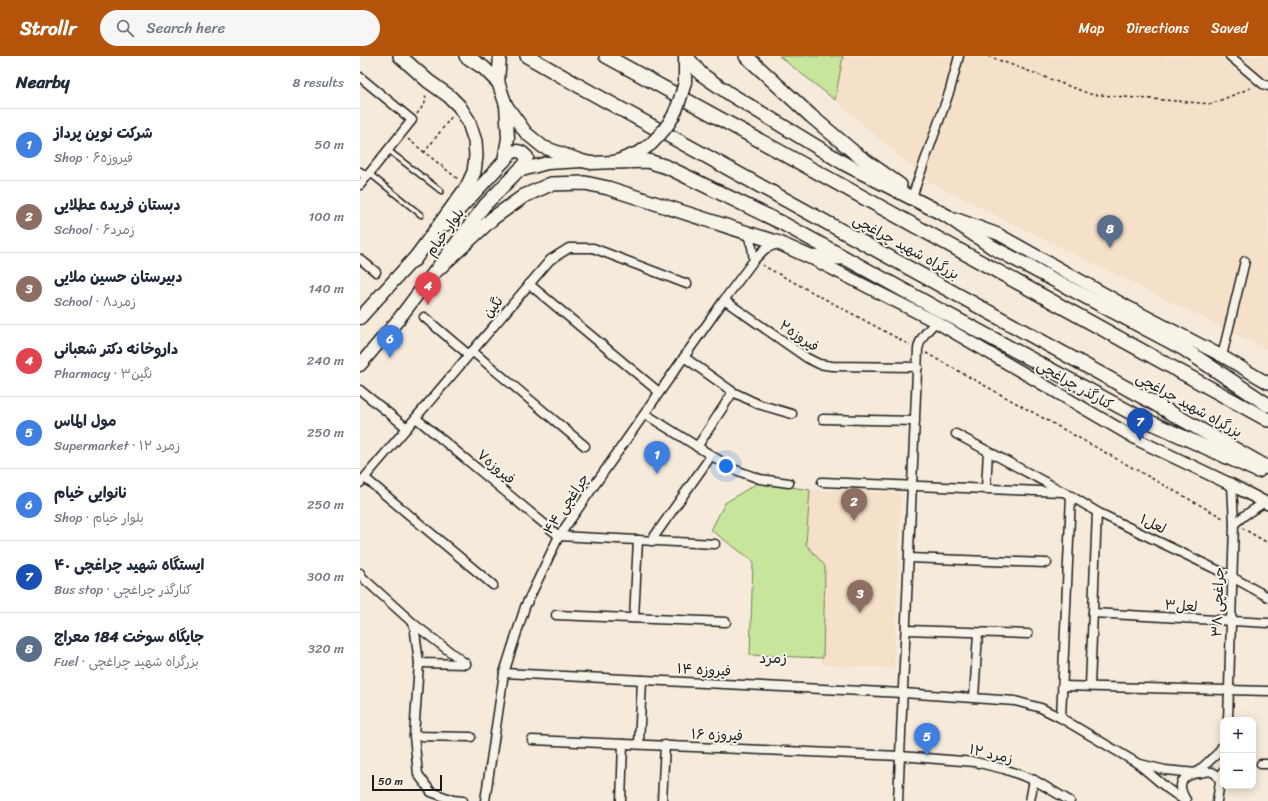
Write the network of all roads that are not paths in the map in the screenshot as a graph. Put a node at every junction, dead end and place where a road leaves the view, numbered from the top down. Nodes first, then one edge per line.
1 (400, 56) edge
2 (466, 56) edge
3 (528, 56) edge
4 (606, 56) edge
5 (685, 56) edge
6 (746, 56) edge
7 (959, 56) edge
8 (1230, 56) edge
9 (500, 58) edge
10 (360, 77) edge
11 (498, 82) junction
12 (1266, 85) edge
13 (506, 105) junction
14 (388, 150) junction
15 (504, 161) junction
16 (582, 161) junction
17 (615, 162) junction
18 (518, 171) junction
19 (365, 174) edge
20 (360, 185) edge
21 (441, 191) dead end
22 (913, 194) junction
23 (930, 208) junction
24 (421, 215) dead end
25 (947, 216) junction
26 (747, 233) junction
27 (779, 243) junction
28 (810, 257) junction
29 (844, 258) junction
30 (360, 259) edge
31 (414, 260) junction
32 (754, 260) junction
33 (1245, 261) dead end
34 (436, 271) junction
35 (376, 272) dead end
36 (878, 276) junction
37 (529, 284) junction
38 (687, 284) dead end
39 (724, 300) junction
40 (902, 304) junction
41 (424, 317) dead end
42 (360, 318) edge
43 (936, 322) junction
44 (471, 353) junction
45 (1222, 356) junction
46 (684, 357) junction
47 (360, 365) edge
48 (918, 367) junction
49 (1268, 383) edge
50 (360, 390) edge
51 (659, 392) junction
52 (733, 392) junction
53 (1268, 405) edge
54 (792, 414) dead end
55 (650, 417) dead end
56 (416, 418) junction
57 (823, 419) dead end
58 (1268, 420) edge
59 (915, 422) junction
60 (407, 428) junction
61 (956, 434) dead end
62 (585, 446) dead end
63 (697, 447) junction
64 (988, 451) junction
65 (711, 456) junction
66 (1268, 468) edge
67 (1268, 475) edge
68 (362, 481) edge
69 (822, 482) dead end
70 (789, 483) dead end
71 (1232, 485) junction
72 (912, 486) junction
73 (986, 489) junction
74 (1068, 494) junction
75 (1266, 503) edge
76 (1097, 512) junction
77 (1234, 524) junction
78 (559, 536) junction
79 (638, 540) junction
80 (651, 541) junction
81 (715, 544) dead end
82 (909, 558) junction
83 (1047, 563) dead end
84 (360, 573) edge
85 (1232, 577) junction
86 (493, 585) dead end
87 (1268, 597) edge
88 (1093, 613) junction
89 (556, 615) dead end
90 (634, 618) junction
91 (726, 622) dead end
92 (1231, 622) junction
93 (1268, 623) edge
94 (414, 624) junction
95 (906, 630) junction
96 (978, 632) junction
97 (1028, 634) dead end
98 (420, 663) junction
99 (504, 673) junction
100 (642, 680) junction
101 (1062, 686) junction
102 (1090, 686) junction
103 (1229, 690) junction
104 (1268, 691) edge
105 (903, 693) junction
106 (974, 698) junction
107 (1228, 717) edge
108 (1060, 718) junction
109 (414, 736) junction
110 (471, 737) dead end
111 (532, 740) dead end
112 (623, 744) junction
113 (639, 744) junction
114 (665, 745) junction
115 (1220, 750) edge
116 (900, 756) junction
117 (1137, 764) junction
118 (1196, 773) junction
119 (1034, 780) junction
120 (1220, 782) joint
121 (463, 801) edge
122 (485, 801) edge
123 (620, 801) edge
124 (662, 801) edge
125 (898, 801) edge
126 (1030, 801) edge
127 (1070, 801) edge
128 (1186, 801) edge
129 (1217, 801) edge

1 - 31 highway
2 - 11 highway
3 - 66 highway, بزرگراه شهید چراغچی
4 - 58 highway, بزرگراه شهید چراغچی
5 - 17 main road, bridge
5 - 23 highway
6 - 22 highway
7 - 22 street
8 - 12 street
9 - 11 main road
10 - 14 street
11 - 13 main road
13 - 15 main road
13 - 16 main road
14 - 19 street
14 - 21 lane
15 - 18 main road, بلوار خیام
15 - 31 main road, بلوار خیام
16 - 17 main road
16 - 18 main road, بلوار خیام
17 - 29 highway
18 - 34 main road, بلوار خیام
19 - 20 street
19 - 24 lane
22 - 23 highway
23 - 25 highway
25 - 45 main road
25 - 53 highway
26 - 27 highway
26 - 32 street
26 - 34 highway
27 - 28 highway
27 - 32 street, چراغچی ۴۴
28 - 29 highway
28 - 40 main road
29 - 36 highway
30 - 35 street
31 - 42 main road, بلوار خیام
32 - 39 street, چراغچی ۴۴
33 - 45 street
34 - 47 main road, بلوار خیام
36 - 40 main road, کنارگذر چراغچی
36 - 67 highway
37 - 38 street, نگین
37 - 44 street, نگین
37 - 51 street
39 - 46 street, چراغچی ۴۴
39 - 48 street, فیروزه۲
40 - 43 main road, کنارگذر چراغچی
41 - 44 street
43 - 48 street
43 - 71 main road, کنارگذر چراغچی
44 - 56 street, نگین
44 - 62 street
45 - 49 main road
46 - 51 street, چراغچی ۴۴
46 - 52 street
48 - 59 street
50 - 60 street
51 - 78 street, چراغچی ۴۴
52 - 54 street
52 - 63 street
55 - 63 street
56 - 60 street, نگین
56 - 78 street, فیروزه۷
57 - 59 street
59 - 72 street
60 - 68 street, نگین
61 - 64 street, لعل۱
63 - 65 street
64 - 73 street
64 - 74 street, لعل۱
65 - 70 street
65 - 80 street
68 - 86 street
69 - 72 street
71 - 75 main road, کنارگذر چراغچی
71 - 77 street, چراغچی ۳۸
72 - 73 street
72 - 82 street
73 - 74 street
74 - 76 street, لعل۱
74 - 101 street
75 - 77 street
76 - 85 street, لعل۱
76 - 88 street
77 - 85 street, چراغچی ۳۸
78 - 79 street
78 - 99 street, چراغچی ۴۴
79 - 80 street
79 - 90 street
80 - 81 street
82 - 83 street
82 - 95 street
84 - 94 street
85 - 87 street, لعل۱
85 - 92 street, چراغچی ۳۸
88 - 92 street, لعل۳
88 - 102 street
89 - 90 street
90 - 91 street
92 - 93 street, لعل۳
92 - 103 street, چراغچی ۳۸
94 - 98 street
94 - 98 street
95 - 96 street
95 - 105 street
96 - 97 street
96 - 106 street
98 - 109 street
99 - 100 street, فیروزه ۱۴
99 - 122 street, چراغچی ۴۴
100 - 105 street, فیروزه ۱۴
100 - 113 street
101 - 102 street
101 - 108 street
102 - 103 street
103 - 104 street
103 - 107 street, چراغچی ۳۸
105 - 106 street, فیروزه ۱۴
105 - 116 street
106 - 108 street, فیروزه ۱۴
108 - 117 street, فیروزه ۱۴
109 - 110 street
109 - 121 street
111 - 112 street, فیروزه ۱۶
112 - 113 street, فیروزه ۱۶
112 - 123 street
113 - 114 street, فیروزه ۱۶
114 - 116 street, فیروزه ۱۶
114 - 124 street
115 - 118 street
116 - 119 street, زمرد ۱۲
116 - 125 street
117 - 118 street
117 - 128 street
118 - 120 street
118 - 128 street
119 - 126 street
119 - 127 street, زمرد ۱۲
120 - 129 street

